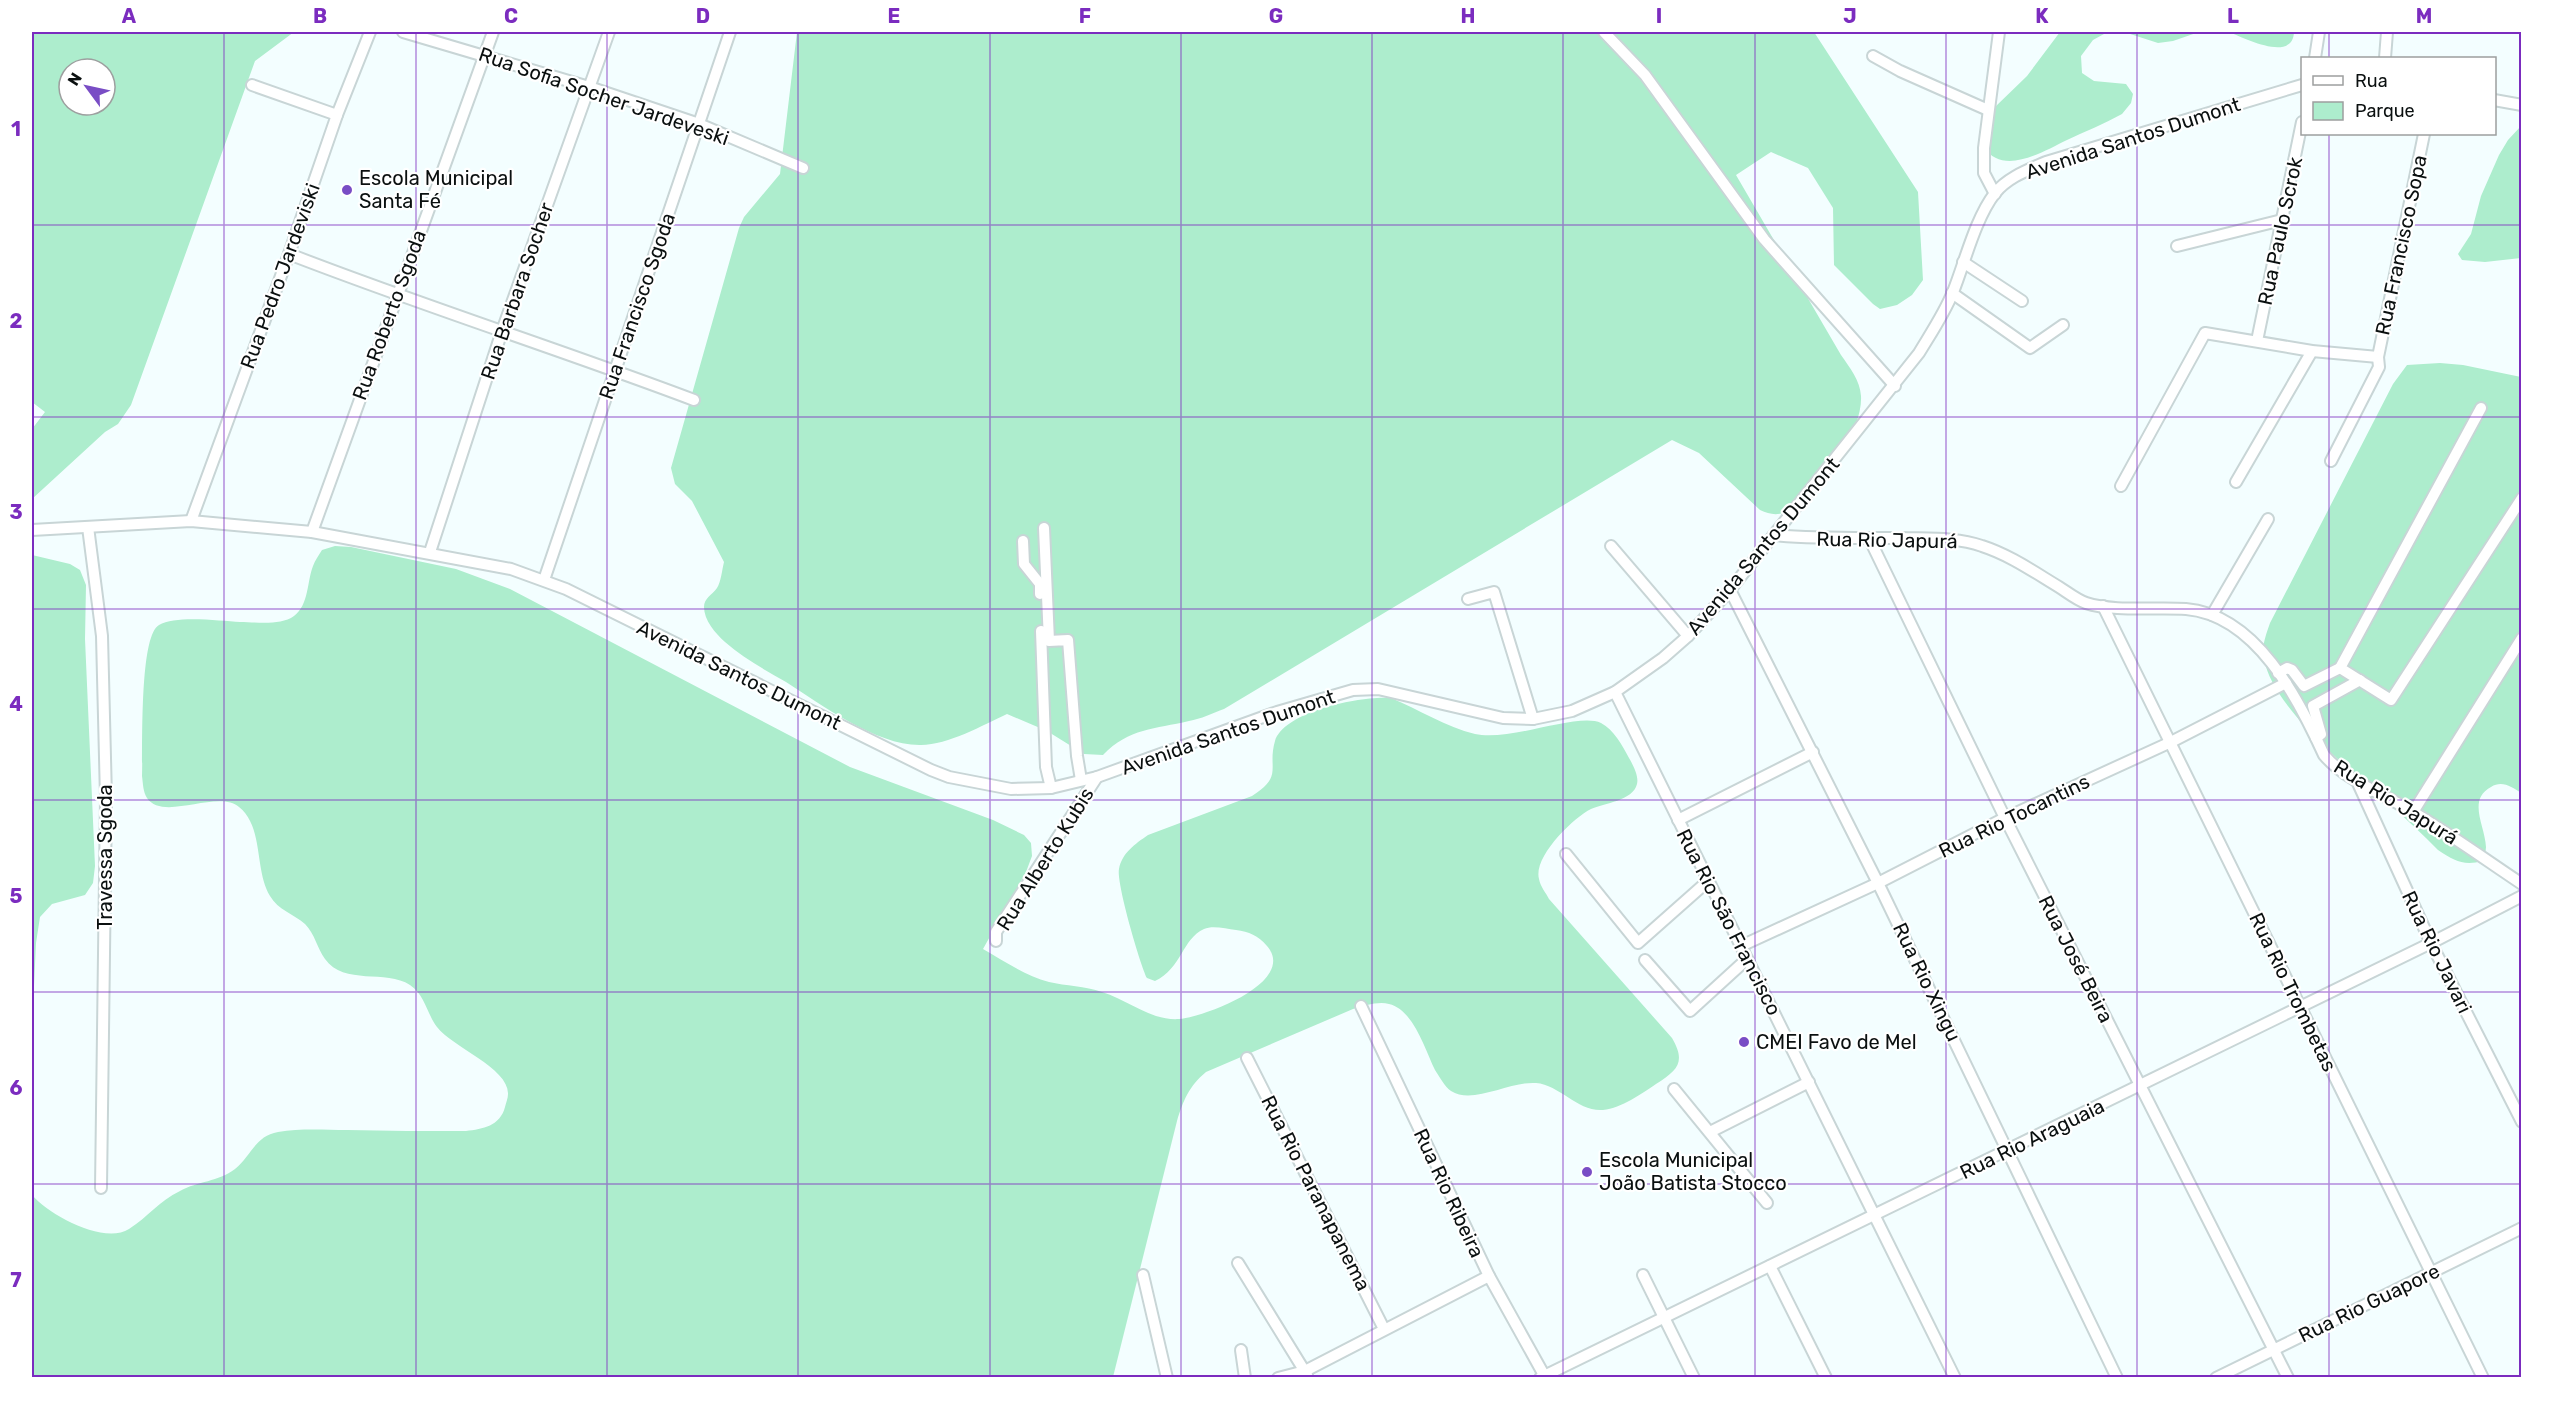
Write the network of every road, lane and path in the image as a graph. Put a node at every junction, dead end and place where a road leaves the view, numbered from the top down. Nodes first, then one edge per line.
1 (370, 32) edge
2 (403, 32) edge
3 (493, 32) edge
4 (609, 32) edge
5 (730, 32) edge
6 (1604, 32) edge
7 (1999, 32) edge
8 (2319, 32) edge
9 (2387, 32) edge
10 (483, 54) junction
11 (1873, 56) dead end
12 (2315, 57) edge
13 (2385, 57) edge
14 (252, 85) dead end
15 (2301, 85) edge
16 (589, 87) junction
17 (2496, 100) edge
18 (2522, 105) edge
19 (1988, 110) junction
20 (337, 115) junction
21 (699, 124) junction
22 (2301, 127) edge
23 (2424, 135) edge
24 (803, 168) dead end
25 (1995, 194) junction
26 (2282, 220) junction
27 (2177, 246) dead end
28 (289, 254) junction
29 (1964, 262) junction
30 (1952, 293) junction
31 (396, 296) junction
32 (2022, 301) dead end
33 (2063, 325) dead end
34 (502, 331) junction
35 (2257, 341) junction
36 (2312, 351) junction
37 (2378, 357) junction
38 (615, 370) junction
39 (1895, 386) junction
40 (694, 400) dead end
41 (2481, 408) dead end
42 (2331, 461) dead end
43 (2236, 482) dead end
44 (2121, 486) dead end
45 (2522, 498) edge
46 (2268, 519) dead end
47 (191, 521) junction
48 (88, 527) junction
49 (1044, 528) dead end
50 (32, 530) edge
51 (312, 532) junction
52 (1773, 535) junction
53 (1869, 538) junction
54 (1023, 541) dead end
55 (1611, 546) dead end
56 (430, 552) junction
57 (544, 580) junction
58 (1730, 590) junction
59 (1468, 598) dead end
60 (2103, 606) junction
61 (2211, 615) junction
62 (1688, 636) junction
63 (2522, 638) edge
64 (2340, 668) junction
65 (2278, 673) junction
66 (2360, 680) junction
67 (2286, 683) junction
68 (2304, 686) junction
69 (1616, 692) junction
70 (2313, 706) junction
71 (1533, 719) junction
72 (2316, 738) junction
73 (2171, 742) junction
74 (1813, 752) junction
75 (1097, 777) junction
76 (1081, 780) junction
77 (2357, 780) junction
78 (1052, 788) junction
79 (2413, 812) junction
80 (2005, 819) junction
81 (1678, 820) junction
82 (1566, 854) dead end
83 (1708, 881) junction
84 (1878, 883) junction
85 (2522, 884) edge
86 (2522, 896) edge
87 (996, 941) dead end
88 (2432, 943) junction
89 (1741, 946) junction
90 (1748, 959) junction
91 (1645, 960) dead end
92 (1361, 1006) dead end
93 (2300, 1007) junction
94 (1247, 1058) dead end
95 (1809, 1082) junction
96 (2140, 1086) junction
97 (1674, 1089) dead end
98 (2522, 1122) edge
99 (1710, 1132) junction
100 (2008, 1150) junction
101 (101, 1188) dead end
102 (1767, 1203) dead end
103 (1875, 1214) junction
104 (2522, 1228) edge
105 (1238, 1263) dead end
106 (1770, 1266) junction
107 (2432, 1272) junction
108 (1143, 1275) dead end
109 (1643, 1275) dead end
110 (1489, 1276) junction
111 (1664, 1317) junction
112 (1384, 1329) junction
113 (2274, 1349) junction
114 (1241, 1350) dead end
115 (1307, 1374) edge
116 (1542, 1376) edge
117 (1167, 1377) edge
118 (1245, 1377) edge
119 (1278, 1377) edge
120 (1694, 1377) edge
121 (1826, 1377) edge
122 (1955, 1377) edge
123 (2117, 1377) edge
124 (2216, 1377) edge
125 (2288, 1377) edge
126 (2483, 1377) edge

1 - 20 street, Rua Pedro Jardeviski
2 - 10 street, Rua Sofia Socher Jardeveski
3 - 10 street, Rua Roberto Sgoda
4 - 16 street, Rua Barbara Socher
5 - 21 street, Rua Francisco Sgoda
6 - 39 street
7 - 19 street
8 - 12 street
9 - 13 street
10 - 16 street, Rua Sofia Socher Jardeveski
10 - 31 street, Rua Roberto Sgoda
11 - 19 street
14 - 20 street
15 - 25 street, Avenida Santos Dumont
16 - 21 street, Rua Sofia Socher Jardeveski
16 - 34 street, Rua Barbara Socher
17 - 18 street
19 - 25 street
20 - 28 street, Rua Pedro Jardeviski
21 - 24 street, Rua Sofia Socher Jardeveski
21 - 38 street, Rua Francisco Sgoda
22 - 26 street, Rua Paulo Scrok
23 - 37 street, Rua Francisco Sopa
25 - 29 street, Avenida Santos Dumont
26 - 27 street
26 - 35 street, Rua Paulo Scrok
28 - 31 street
28 - 47 street, Rua Pedro Jardeviski
29 - 30 street, Avenida Santos Dumont
29 - 32 street
30 - 33 street
30 - 39 street, Avenida Santos Dumont
31 - 34 street
31 - 51 street, Rua Roberto Sgoda
34 - 38 street
34 - 56 street, Rua Barbara Socher
35 - 36 street
35 - 44 street
36 - 37 street
36 - 43 street
37 - 42 street, Rua Francisco Sopa
38 - 40 street
38 - 57 street, Rua Francisco Sgoda
39 - 52 street, Avenida Santos Dumont
41 - 64 street
45 - 66 street
46 - 61 street
47 - 48 street, Avenida Santos Dumont
47 - 51 street, Avenida Santos Dumont
48 - 50 street, Avenida Santos Dumont
48 - 101 street, Travessa Sgoda
49 - 76 street
51 - 56 street, Avenida Santos Dumont
52 - 53 street, Rua Rio Japurá
52 - 58 street, Avenida Santos Dumont
53 - 60 street, Rua Rio Japurá
53 - 80 street, Rua José Beira
54 - 78 street
55 - 62 street
56 - 57 street, Avenida Santos Dumont
57 - 78 street, Avenida Santos Dumont
58 - 62 street, Avenida Santos Dumont
58 - 74 street, Rua Rio Xingu
59 - 71 street
60 - 61 street, Rua Rio Japurá
60 - 73 street, Rua Rio Trombetas
61 - 65 street, Rua Rio Japurá
62 - 69 street, Avenida Santos Dumont
63 - 79 street
64 - 66 street
64 - 68 street
65 - 67 street, Rua Rio Japurá
65 - 68 street
66 - 70 street
67 - 72 street, Rua Rio Japurá
67 - 73 street, Rua Rio Tocantins
68 - 70 street
69 - 71 street, Avenida Santos Dumont
69 - 81 street, Rua Rio São Francisco
70 - 72 street
71 - 75 street, Avenida Santos Dumont
72 - 77 street, Rua Rio Japurá
73 - 80 street, Rua Rio Tocantins
73 - 93 street, Rua Rio Trombetas
74 - 81 street
74 - 84 street, Rua Rio Xingu
75 - 76 street, Avenida Santos Dumont
75 - 87 street, Rua Alberto Kubis
76 - 78 street, Avenida Santos Dumont
77 - 79 street, Rua Rio Japurá
77 - 88 street, Rua Rio Javari
79 - 85 street, Rua Rio Japurá
80 - 84 street, Rua Rio Tocantins
80 - 96 street, Rua José Beira
81 - 83 street, Rua Rio São Francisco
82 - 83 street
83 - 89 street, Rua Rio São Francisco
84 - 89 street, Rua Rio Tocantins
84 - 100 street, Rua Rio Xingu
86 - 88 street, Rua Rio Araguaia
88 - 93 street, Rua Rio Araguaia
88 - 98 street, Rua Rio Javari
89 - 90 street, Rua Rio São Francisco
90 - 91 street
90 - 95 street, Rua Rio São Francisco
92 - 110 street, Rua Rio Ribeira
93 - 96 street, Rua Rio Araguaia
93 - 107 street, Rua Rio Trombetas
94 - 112 street, Rua Rio Paranapanema
95 - 99 street
95 - 103 street, Rua Rio São Francisco
96 - 100 street, Rua Rio Araguaia
96 - 113 street, Rua José Beira
97 - 99 street
99 - 102 street
100 - 103 street, Rua Rio Araguaia
100 - 123 street, Rua Rio Xingu
103 - 106 street, Rua Rio Araguaia
103 - 122 street, Rua Rio São Francisco
104 - 107 street, Rua Rio Guapore
105 - 115 street
106 - 111 street, Rua Rio Araguaia
106 - 121 street
107 - 113 street, Rua Rio Guapore
107 - 126 street, Rua Rio Trombetas
108 - 117 street
109 - 111 street
110 - 112 street
110 - 116 street, Rua Rio Ribeira
111 - 116 street, Rua Rio Araguaia
111 - 120 street
112 - 115 street
113 - 124 street, Rua Rio Guapore
113 - 125 street, Rua José Beira
114 - 118 street
115 - 119 street

